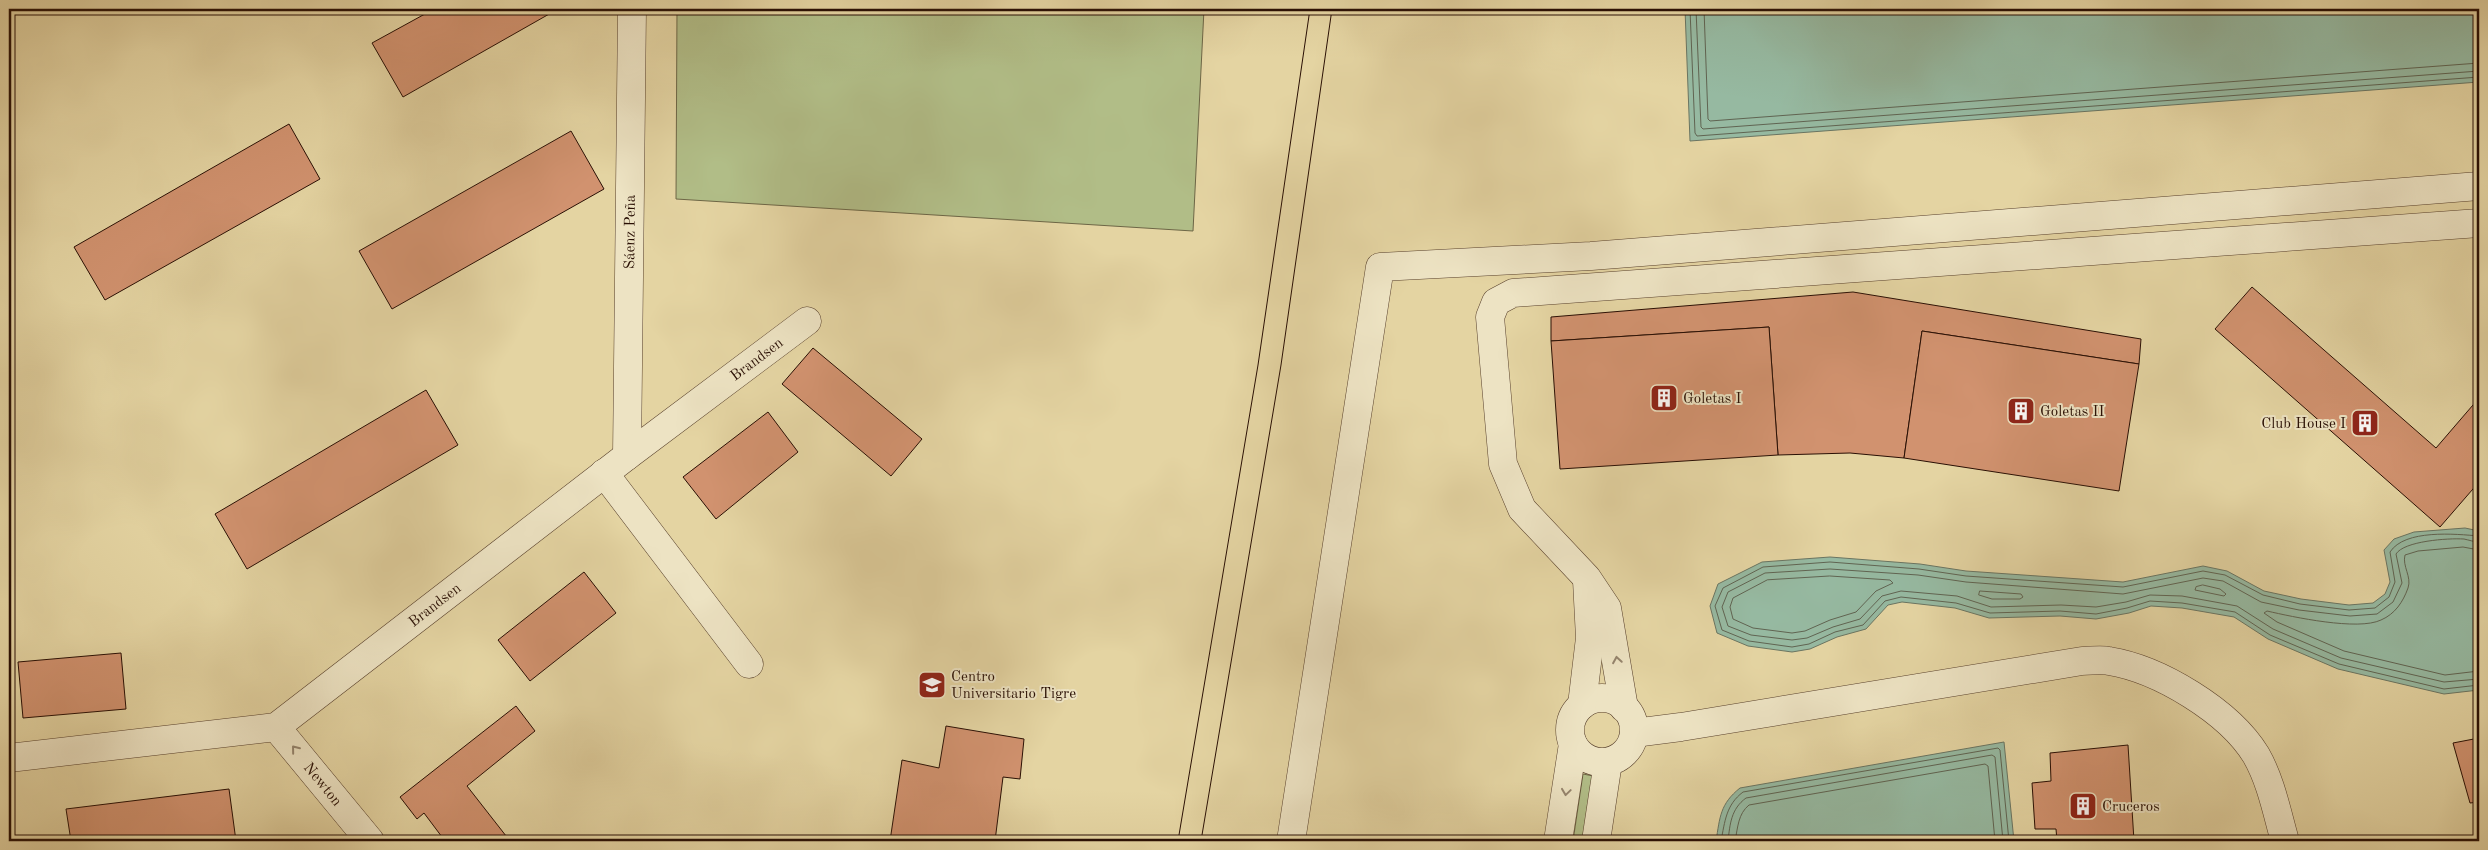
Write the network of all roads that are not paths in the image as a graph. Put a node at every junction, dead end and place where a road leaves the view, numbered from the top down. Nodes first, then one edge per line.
1 (632, 9) edge
2 (2479, 186) edge
3 (2479, 223) edge
4 (807, 321) dead end
5 (627, 456) junction
6 (604, 474) junction
7 (1587, 578) junction
8 (749, 664) dead end
9 (1582, 705) junction
10 (1624, 708) junction
11 (276, 727) junction
12 (1634, 733) junction
13 (1573, 744) junction
14 (9, 758) edge
15 (1608, 762) junction
16 (370, 841) edge
17 (1291, 841) edge
18 (1558, 841) edge
19 (1596, 841) edge
20 (2285, 841) edge

1 - 5 street, Sáenz Peña
2 - 17 street
3 - 7 street
4 - 5 street, Brandsen
5 - 6 street, Brandsen
6 - 8 street
6 - 11 street, Brandsen
7 - 9 street
10 -> 7 street
9 - 10 street
9 - 13 street
10 - 12 street
11 - 14 street
16 -> 11 street, Newton
12 - 15 street
12 - 20 street
13 - 15 street
13 -> 18 street
15 - 19 street

